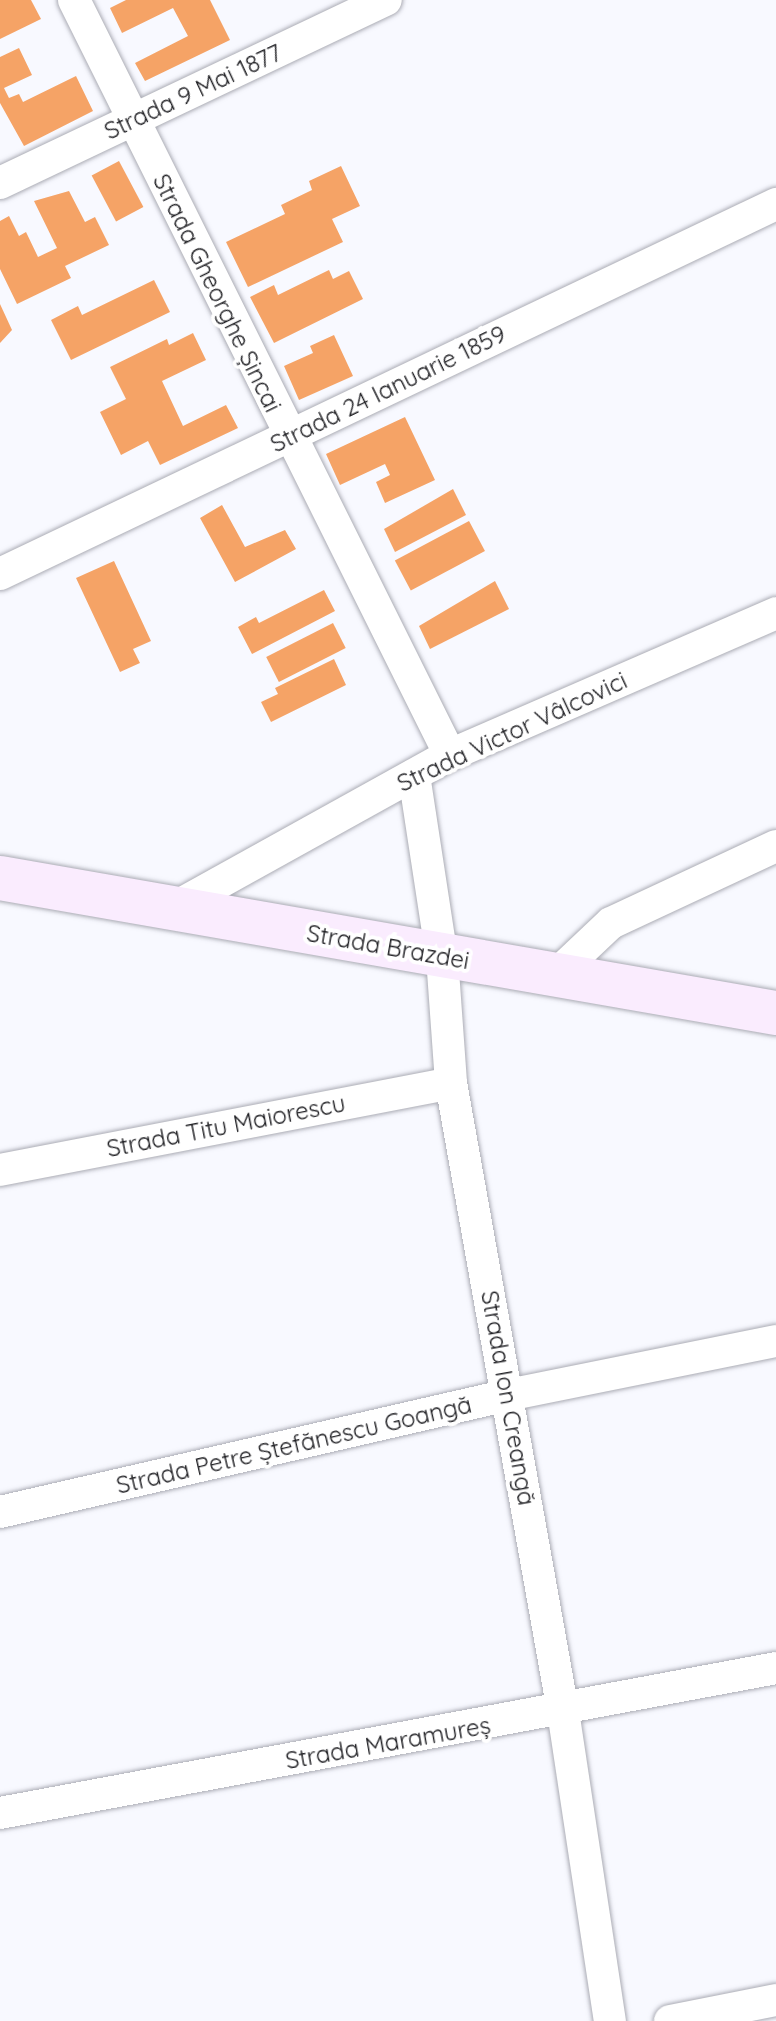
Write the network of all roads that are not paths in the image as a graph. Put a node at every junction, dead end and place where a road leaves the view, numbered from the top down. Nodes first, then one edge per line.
1 (74, 0) edge
2 (386, 0) edge
3 (132, 121) junction
4 (0, 183) edge
5 (776, 204) edge
6 (288, 437) junction
7 (0, 574) edge
8 (776, 613) edge
9 (450, 755) junction
10 (414, 775) junction
11 (776, 846) edge
12 (0, 878) edge
13 (170, 910) junction
14 (442, 957) junction
15 (557, 974) junction
16 (776, 1013) edge
17 (451, 1083) junction
18 (0, 1170) edge
19 (776, 1341) edge
20 (508, 1395) junction
21 (0, 1512) edge
22 (776, 1668) edge
23 (563, 1711) junction
24 (0, 1813) edge
25 (776, 2000) edge
26 (610, 2021) edge
27 (670, 2021) edge

1 - 3 street, Strada Gheorghe Șincai
2 - 3 street, Strada 9 Mai 1877
3 - 4 street, Strada 9 Mai 1877
3 - 6 street, Strada Gheorghe Șincai
5 - 6 street, Strada 24 Ianuarie 1859
6 - 7 street, Strada 24 Ianuarie 1859
6 - 9 street, Strada Gheorghe Șincai
8 - 9 street, Strada Victor Vâlcovici
9 - 10 street, Strada Victor Vâlcovici
10 - 13 street, Strada Victor Vâlcovici
10 - 14 street, Strada Ion Creangă
11 - 15 street
12 - 13 street, Strada Brazdei
13 - 14 street, Strada Brazdei
14 - 15 street, Strada Brazdei
14 - 17 street, Strada Ion Creangă
15 - 16 street, Strada Brazdei
17 - 18 street, Strada Titu Maiorescu
17 - 20 street, Strada Ion Creangă
19 - 20 street, Strada Petre Ștefănescu Goangă
20 - 21 street, Strada Petre Ștefănescu Goangă
20 - 23 street, Strada Ion Creangă
22 - 23 street, Strada Maramureș
23 - 24 street, Strada Maramureș
23 - 26 street, Strada Ion Creangă
25 - 27 street

